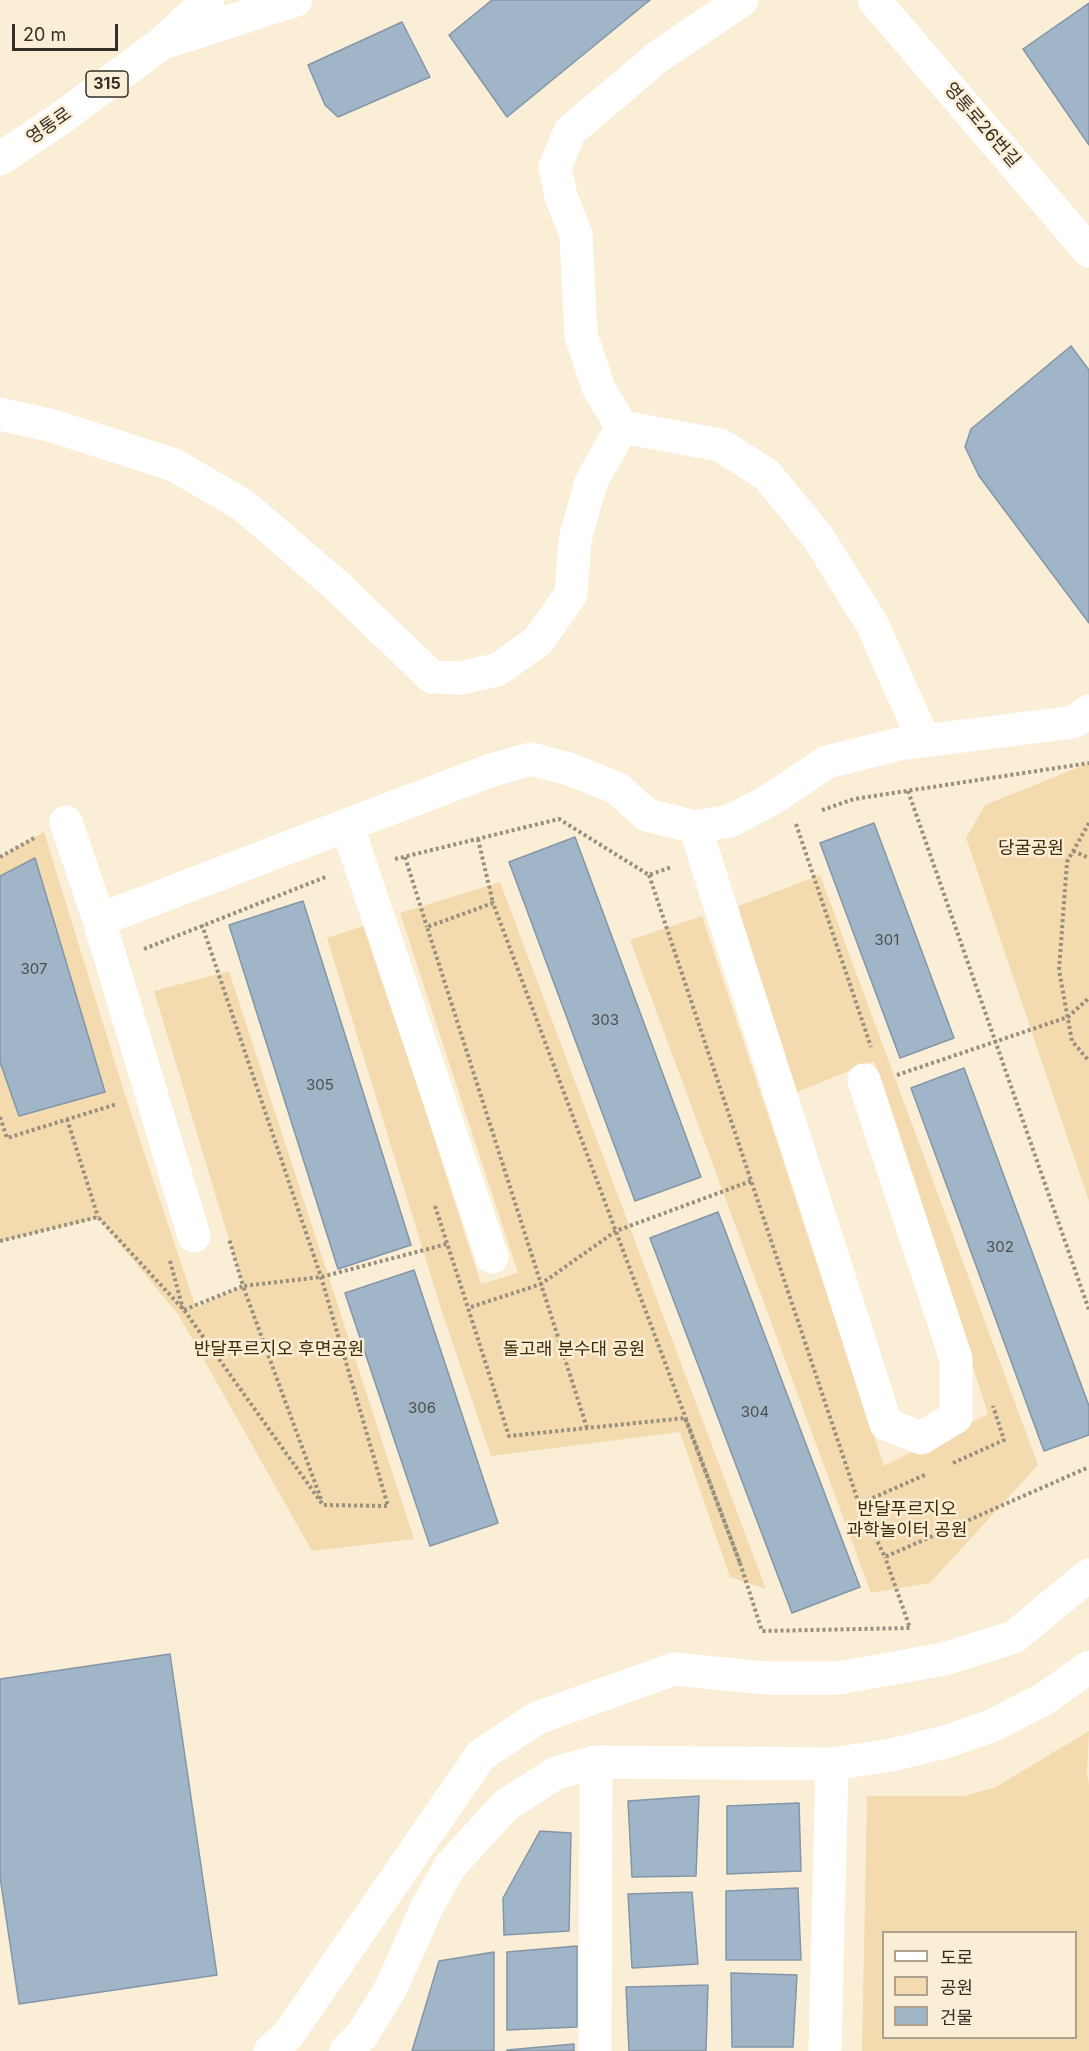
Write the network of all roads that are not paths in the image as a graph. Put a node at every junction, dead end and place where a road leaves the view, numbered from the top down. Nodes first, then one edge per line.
1 (208, 0) edge
2 (296, 0) edge
3 (742, 0) edge
4 (874, 0) edge
5 (162, 43) junction
6 (61, 118) junction
7 (0, 143) edge
8 (0, 159) edge
9 (1089, 251) edge
10 (0, 414) edge
11 (622, 427) junction
12 (1089, 711) edge
13 (924, 741) junction
14 (66, 822) dead end
15 (346, 825) junction
16 (699, 841) junction
17 (99, 920) junction
18 (879, 1078) road end
19 (195, 1236) dead end
20 (492, 1257) dead end
21 (1089, 1575) edge
22 (1089, 1667) edge
23 (596, 1762) junction
24 (832, 1764) junction
25 (357, 2046) edge
26 (270, 2051) edge
27 (595, 2051) edge
28 (825, 2051) edge

1 - 5 street, 영통로 / 315
2 - 5 street
3 - 11 street
4 - 9 street, 영통로26번길
5 - 6 street, 영통로 / 315
6 - 7 street, 315
6 - 8 street, 영통로 / 315
10 - 11 street
11 - 13 street
12 - 13 street
13 - 16 street
14 - 17 street
15 - 16 street
15 - 17 street
15 - 20 street
16 - 18 street
17 - 19 street
21 - 26 street
22 - 24 street
23 - 24 street
23 - 25 street
23 - 27 street
24 - 28 street

